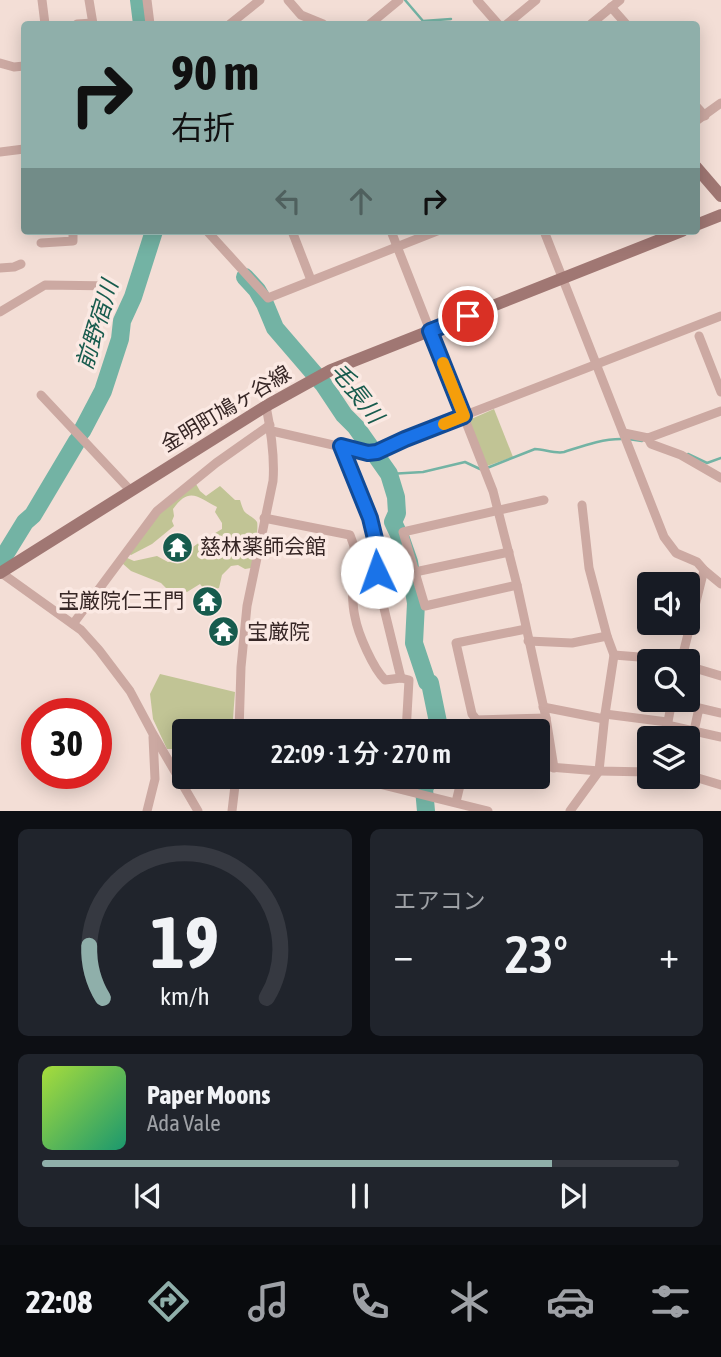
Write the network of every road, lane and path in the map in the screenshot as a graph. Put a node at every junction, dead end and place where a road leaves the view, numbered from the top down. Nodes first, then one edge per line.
1 (42, 0) edge
2 (89, 0) edge
3 (147, 0) edge
4 (260, 0) edge
5 (288, 0) edge
6 (399, 0) edge
7 (477, 0) edge
8 (536, 0) edge
9 (620, 0) edge
10 (611, 7) junction
11 (45, 21) edge
12 (92, 21) edge
13 (150, 21) edge
14 (234, 21) edge
15 (316, 21) edge
16 (374, 21) edge
17 (495, 21) edge
18 (511, 21) edge
19 (595, 21) edge
20 (623, 21) edge
21 (0, 63) edge
22 (21, 66) edge
23 (721, 103) edge
24 (701, 118) edge
25 (21, 149) edge
26 (0, 152) edge
27 (700, 172) edge
28 (721, 196) edge
29 (721, 215) edge
30 (700, 223) edge
31 (73, 235) edge
32 (211, 235) edge
33 (294, 235) edge
34 (393, 235) edge
35 (426, 235) edge
36 (546, 235) edge
37 (672, 235) edge
38 (41, 243) dead end
39 (397, 246) junction
40 (21, 264) dead end
41 (0, 268) edge
42 (563, 278) junction
43 (311, 280) junction
44 (114, 286) dead end
45 (0, 312) edge
46 (721, 316) edge
47 (430, 331) junction
48 (699, 336) dead end
49 (597, 365) junction
50 (721, 392) edge
51 (41, 395) dead end
52 (267, 406) junction
53 (721, 411) edge
54 (464, 416) junction
55 (271, 428) junction
56 (624, 433) junction
57 (648, 438) junction
58 (341, 446) junction
59 (721, 478) edge
60 (130, 490) junction
61 (544, 500) dead end
62 (582, 505) dead end
63 (498, 511) junction
64 (264, 518) junction
65 (509, 552) junction
66 (704, 569) junction
67 (0, 572) edge
68 (415, 572) junction
69 (721, 584) edge
70 (517, 585) junction
71 (73, 624) junction
72 (526, 629) junction
73 (607, 636) junction
74 (528, 641) junction
75 (684, 649) edge
76 (614, 654) junction
77 (637, 656) edge
78 (700, 670) edge
79 (721, 676) edge
80 (401, 678) junction
81 (543, 707) junction
82 (670, 712) edge
83 (721, 713) edge
84 (604, 717) junction
85 (546, 718) junction
86 (240, 719) edge
87 (407, 719) edge
88 (475, 719) edge
89 (511, 719) edge
90 (667, 724) junction
91 (675, 726) edge
92 (695, 726) edge
93 (700, 732) edge
94 (153, 734) junction
95 (721, 737) edge
96 (550, 768) edge
97 (554, 768) junction
98 (599, 771) junction
99 (637, 772) edge
100 (700, 779) edge
101 (721, 785) edge
102 (235, 789) edge
103 (400, 789) edge
104 (459, 789) edge
105 (456, 802) junction
106 (148, 811) edge
107 (198, 811) edge
108 (232, 811) edge
109 (488, 811) edge
110 (570, 811) edge

1 - 11 street
2 - 12 street
3 - 13 street
4 - 14 street
5 - 15 street
6 - 16 street
7 - 17 street
8 - 18 street
9 - 10 street
10 - 19 street
10 - 20 street
21 - 22 street
23 - 24 street
25 - 26 street
27 - 28 main road
29 - 30 main road
31 - 38 street
32 - 43 street
33 - 43 street
34 - 39 street
35 - 39 street
36 - 42 street
37 - 42 main road, 金明町鳩ヶ谷線
39 - 43 street
39 - 47 street
40 - 41 street
42 - 47 main road, 金明町鳩ヶ谷線
42 - 49 street
44 - 45 street
46 - 49 street
47 - 52 main road, 金明町鳩ヶ谷線
47 - 54 street
48 - 50 street
49 - 54 street
49 - 56 street
51 - 60 street
52 - 55 street
52 - 60 main road, 金明町鳩ヶ谷線
53 - 57 street
54 - 58 street
54 - 63 street
55 - 58 street
55 - 64 street
55 - 71 street
56 - 57 street
56 - 66 street
57 - 59 street
58 - 80 street
60 - 67 main road, 金明町鳩ヶ谷線
61 - 63 street
62 - 73 street
63 - 65 street
63 - 68 street
64 - 80 street
64 - 86 street
65 - 68 street
65 - 70 street
66 - 69 street
66 - 75 street
67 - 71 street
68 - 70 street
70 - 72 street
71 - 94 street
72 - 74 street
72 - 88 street
73 - 74 street
73 - 76 street
74 - 81 street
76 - 77 street
76 - 84 street
78 - 79 street
80 - 87 street
81 - 84 street
81 - 85 street
82 - 90 street
83 - 92 street
84 - 90 street
84 - 98 street
85 - 89 street
85 - 97 street
90 - 91 street
93 - 95 street
94 - 106 street
94 - 107 street
96 - 97 street
97 - 98 street
98 - 99 street
98 - 110 street
100 - 101 street
102 - 108 street
103 - 105 street
104 - 105 street
105 - 109 street

